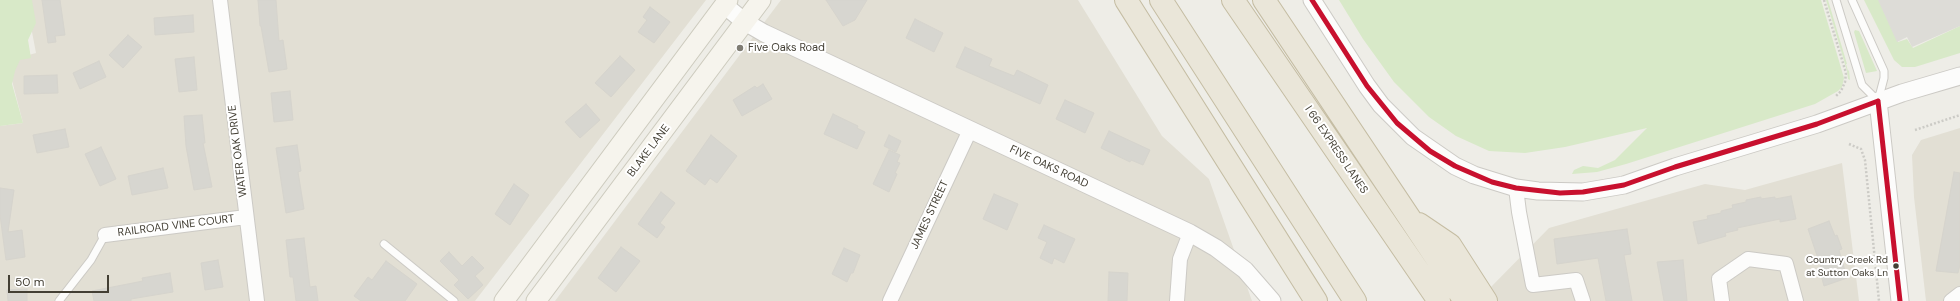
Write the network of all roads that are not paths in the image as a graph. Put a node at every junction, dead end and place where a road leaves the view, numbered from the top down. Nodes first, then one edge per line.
1 (220, 0) edge
2 (761, 0) edge
3 (1126, 0) edge
4 (1161, 0) edge
5 (1233, 0) edge
6 (1264, 0) edge
7 (1312, 0) edge
8 (1836, 0) edge
9 (1852, 0) edge
10 (723, 2) edge
11 (745, 22) junction
12 (1960, 76) edge
13 (1878, 101) junction
14 (970, 130) junction
15 (1516, 188) junction
16 (246, 217) junction
17 (1409, 218) junction
18 (1190, 233) junction
19 (105, 235) joint
20 (384, 244) dead end
21 (1960, 294) edge
22 (1437, 299) edge
23 (59, 301) edge
24 (257, 301) edge
25 (454, 301) edge
26 (504, 301) edge
27 (536, 301) edge
28 (890, 301) edge
29 (1177, 301) edge
30 (1272, 301) edge
31 (1316, 301) edge
32 (1355, 301) edge
33 (1465, 301) edge
34 (1486, 301) edge
35 (1583, 301) edge
36 (1722, 301) edge
37 (1796, 301) edge
38 (1900, 301) edge
39 (1951, 301) edge

1 - 16 street, WATER OAK DRIVE
2 - 11 main road, BLAKE LANE
3 - 31 highway
4 - 32 highway
5 - 22 highway, I 66 EXPRESS LANES
6 - 17 highway
7 - 15 street
8 - 13 lane
9 - 13 lane
10 - 11 street, FIVE OAKS ROAD
10 - 26 main road
11 - 14 street, FIVE OAKS ROAD
11 - 27 main road, BLAKE LANE
12 - 13 street
13 - 15 street
13 - 38 street
14 - 18 street, FIVE OAKS ROAD
14 - 28 street, JAMES STREET
15 - 35 street
16 - 19 street, RAILROAD VINE COURT
16 - 24 street, WATER OAK DRIVE
17 - 33 highway
17 - 34 highway
18 - 29 street
18 - 30 street, FIVE OAKS ROAD
19 - 23 lane
20 - 25 lane
21 - 39 street
36 - 37 street

